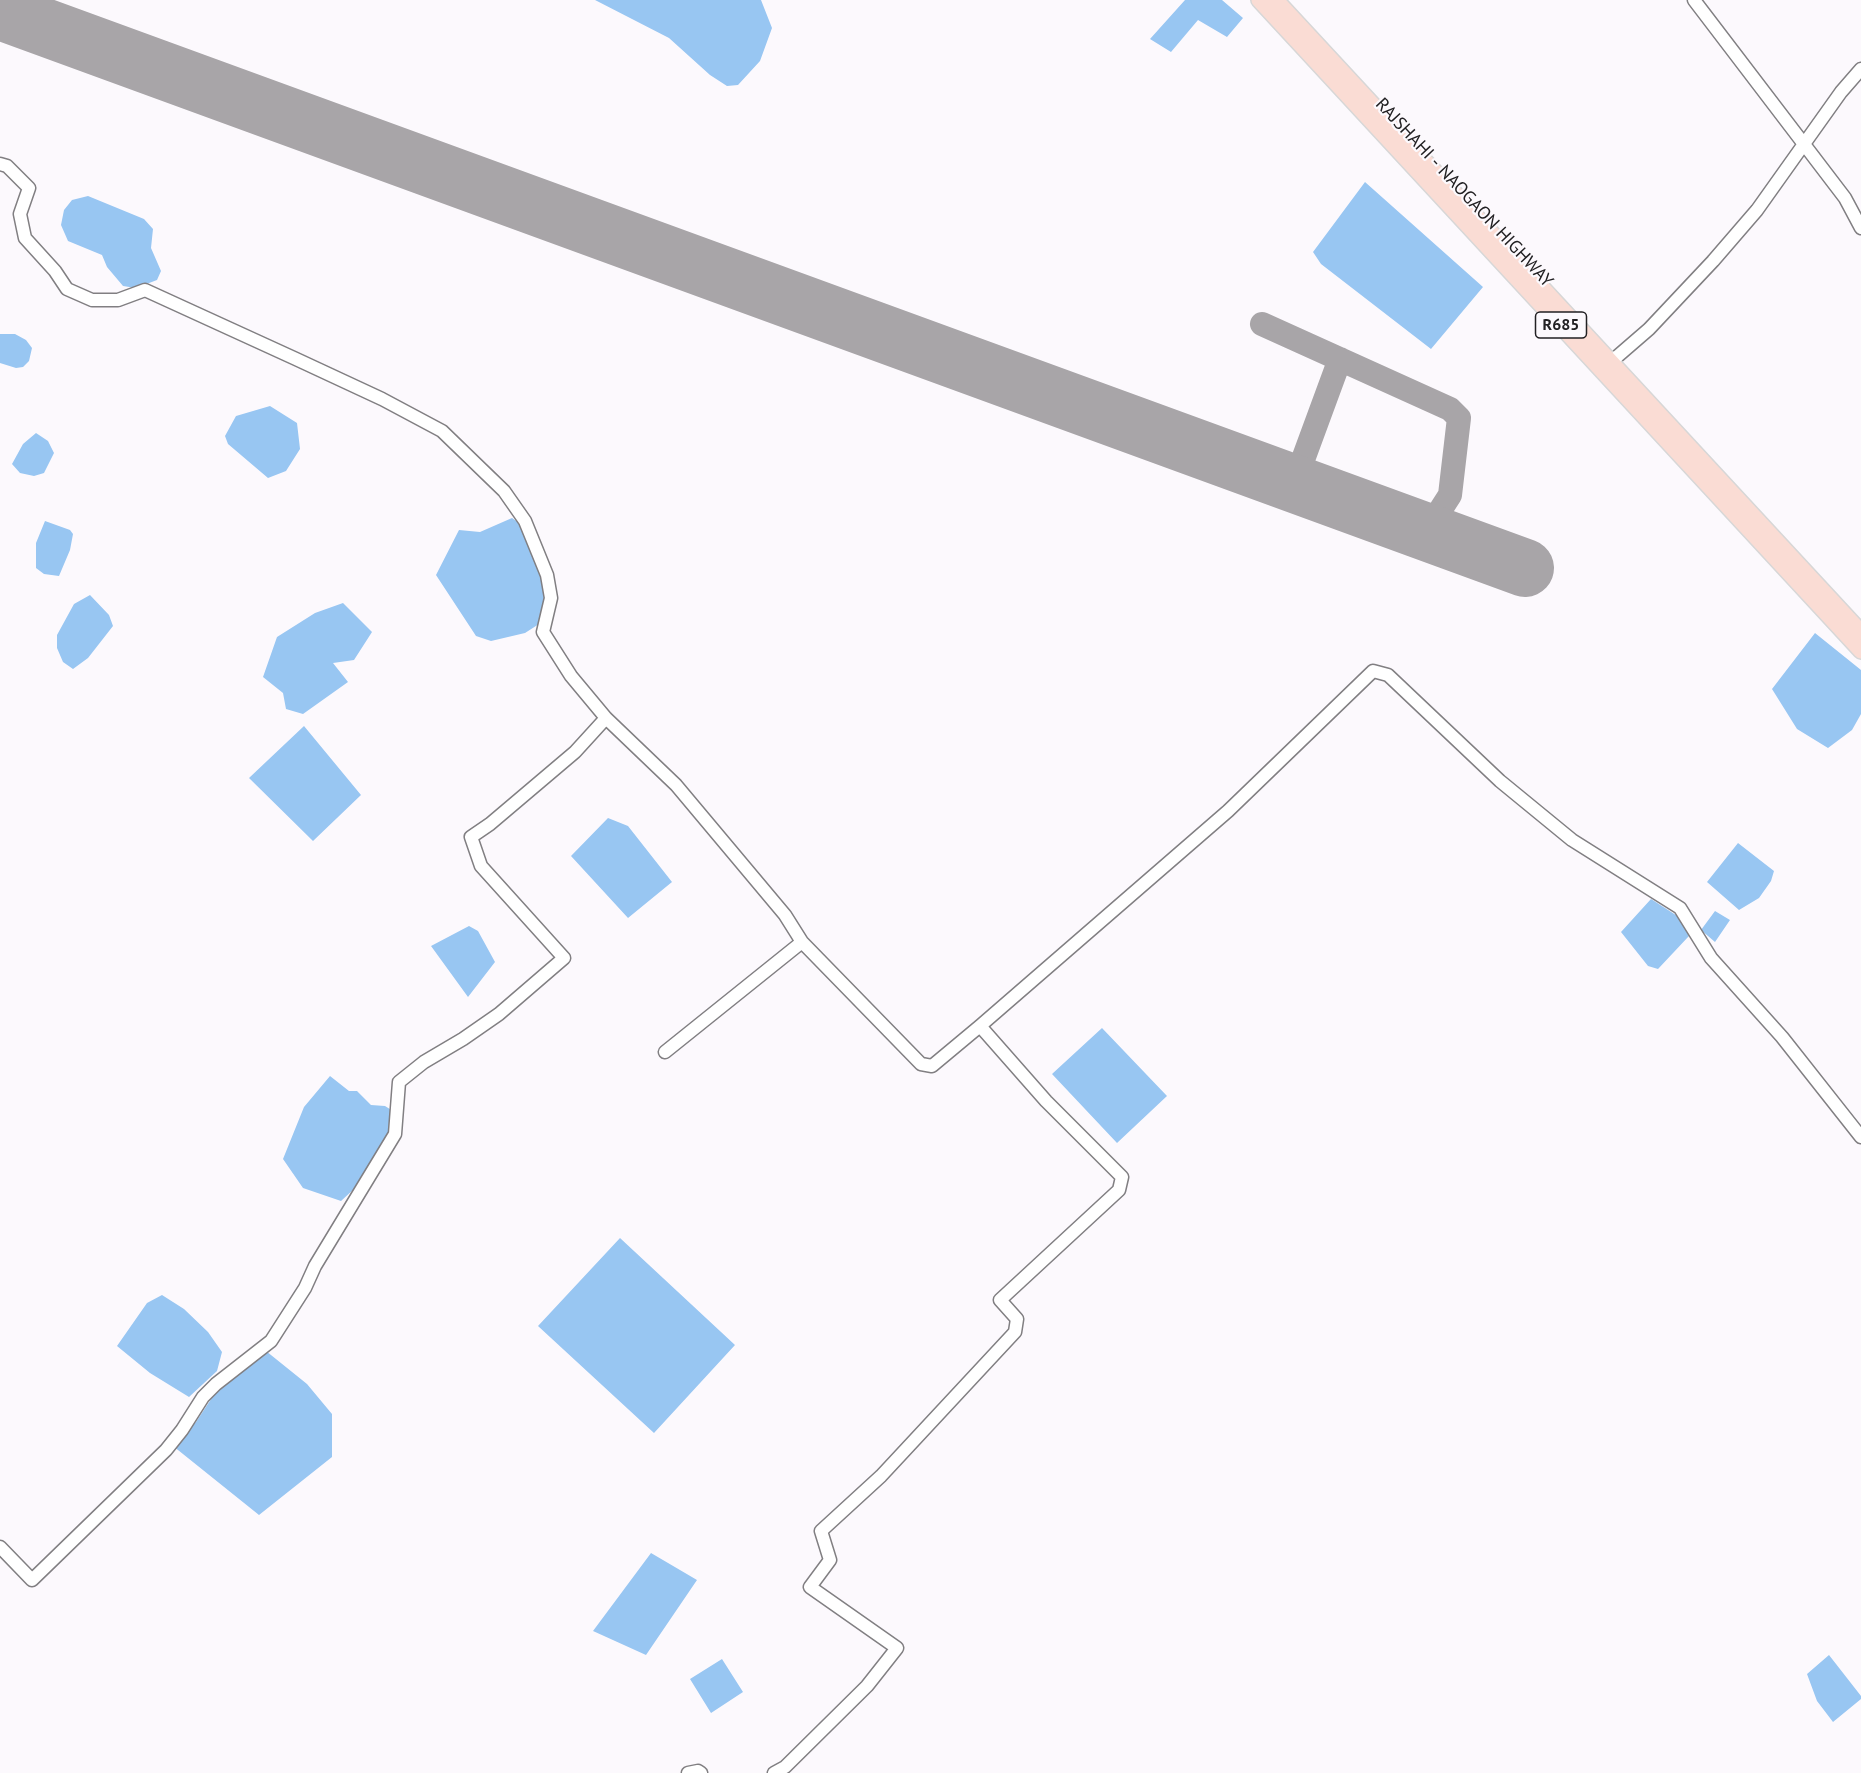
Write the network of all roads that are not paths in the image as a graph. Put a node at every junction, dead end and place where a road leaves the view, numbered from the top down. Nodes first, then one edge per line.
1 (1259, 0) edge
2 (1276, 0) edge
3 (1694, 0) edge
4 (1861, 69) edge
5 (1803, 146) junction
6 (0, 164) edge
7 (1861, 228) edge
8 (1612, 361) junction
9 (1627, 387) junction
10 (1861, 632) edge
11 (1861, 651) edge
12 (606, 718) junction
13 (802, 942) junction
14 (980, 1026) junction
15 (665, 1052) dead end
16 (1861, 1137) edge
17 (0, 1547) edge
18 (688, 1773) edge
19 (701, 1773) edge
20 (774, 1773) edge

1 - 9 main road, RAJSHAHI - NAOGAON HIGHWAY / R685
2 - 8 main road, RAJSHAHI - NAOGAON HIGHWAY / R685
3 - 5 street
4 - 5 street
5 - 7 street
5 - 8 street
6 - 12 street
8 - 9 main road, RAJSHAHI - NAOGAON HIGHWAY / R685
9 - 10 main road, RAJSHAHI - NAOGAON HIGHWAY / R685
9 - 11 main road, RAJSHAHI - NAOGAON HIGHWAY / R685
12 - 13 street
12 - 17 street
13 - 14 street
13 - 15 street
14 - 16 street
14 - 20 street
18 - 19 street

